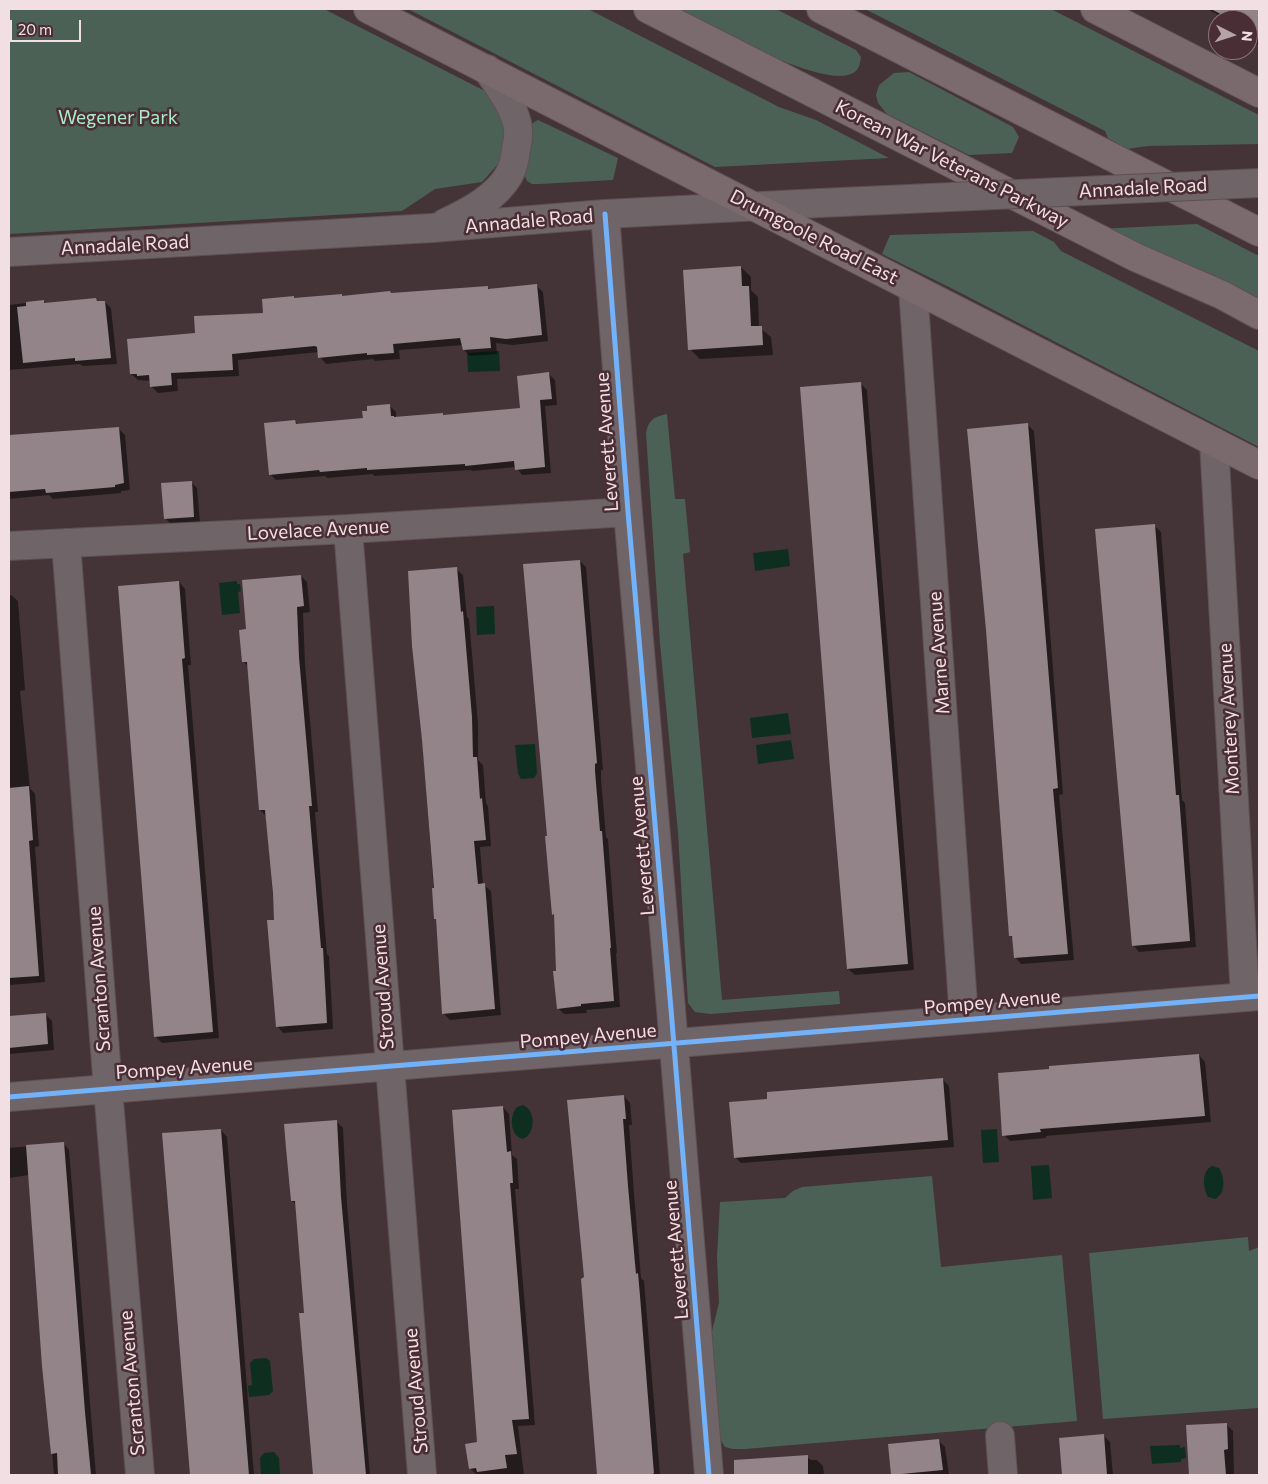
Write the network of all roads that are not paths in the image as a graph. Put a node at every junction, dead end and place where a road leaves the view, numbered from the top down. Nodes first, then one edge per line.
1 (368, 9) edge
2 (648, 9) edge
3 (821, 9) edge
4 (1095, 9) edge
5 (487, 69) junction
6 (1259, 93) edge
7 (1259, 183) edge
8 (756, 207) junction
9 (605, 214) junction
10 (432, 228) junction
11 (1259, 232) edge
12 (9, 252) edge
13 (1136, 257) junction
14 (913, 288) junction
15 (1259, 315) edge
16 (1259, 329) edge
17 (1214, 442) junction
18 (1259, 465) edge
19 (628, 512) junction
20 (348, 529) junction
21 (66, 543) junction
22 (9, 546) edge
23 (1252, 996) edge
24 (964, 1019) junction
25 (674, 1044) junction
26 (390, 1067) junction
27 (108, 1089) junction
28 (9, 1097) edge
29 (1000, 1436) dead end
30 (140, 1475) edge
31 (422, 1475) edge
32 (709, 1475) edge
33 (1003, 1475) edge

1 - 5 main road, Drumgoole Road East
2 - 13 highway, Korean War Veterans Parkway
3 - 11 highway
4 - 6 main road
5 - 8 main road, Drumgoole Road East
5 - 10 street
7 - 8 street, Annadale Road, bridge
8 - 9 street, Annadale Road
8 - 14 main road, Drumgoole Road East
9 - 10 street, Annadale Road
9 - 19 street, Leverett Avenue
10 - 12 street, Annadale Road
13 - 15 highway, Korean War Veterans Parkway
13 - 16 highway
14 - 17 main road, Drumgoole Road East
14 - 24 street, Marne Avenue
17 - 18 main road, Drumgoole Road East
17 - 23 street, Monterey Avenue
19 - 20 street, Lovelace Avenue
19 - 25 street, Leverett Avenue
20 - 21 street, Lovelace Avenue
20 - 26 street, Stroud Avenue
21 - 22 street, Lovelace Avenue
21 - 27 street, Scranton Avenue
23 - 24 street, Pompey Avenue
24 - 25 street, Pompey Avenue
25 - 26 street, Pompey Avenue
25 - 32 street, Leverett Avenue
26 - 27 street, Pompey Avenue
26 - 31 street, Stroud Avenue
27 - 28 street, Pompey Avenue
27 - 30 street, Scranton Avenue
29 - 33 street

